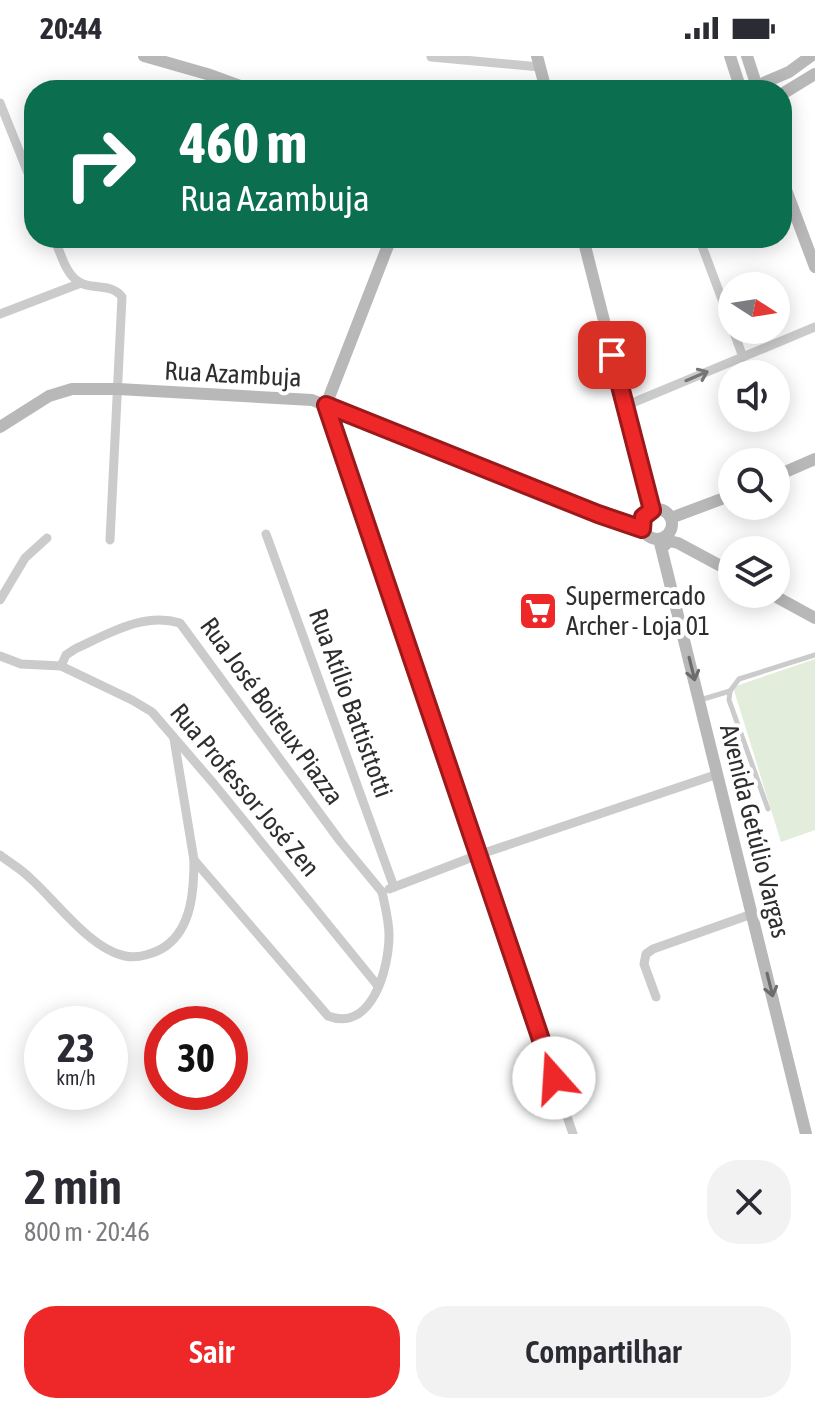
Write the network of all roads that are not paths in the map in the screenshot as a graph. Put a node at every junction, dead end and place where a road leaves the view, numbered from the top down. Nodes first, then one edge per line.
1 (144, 56) edge
2 (730, 56) edge
3 (747, 56) edge
4 (811, 56) edge
5 (431, 57) edge
6 (539, 62) edge
7 (815, 74) edge
8 (224, 80) edge
9 (745, 80) edge
10 (750, 80) edge
11 (771, 80) edge
12 (792, 88) edge
13 (0, 103) edge
14 (24, 162) edge
15 (792, 206) edge
16 (59, 248) edge
17 (387, 248) edge
18 (586, 248) edge
19 (703, 248) edge
20 (815, 267) edge
21 (81, 283) junction
22 (718, 288) edge
23 (0, 314) edge
24 (815, 327) edge
25 (739, 344) edge
26 (743, 357) junction
27 (118, 389) junction
28 (326, 405) junction
29 (625, 406) junction
30 (0, 427) edge
31 (815, 459) edge
32 (790, 470) edge
33 (718, 502) edge
34 (652, 510) junction
35 (671, 524) junction
36 (642, 529) junction
37 (266, 534) dead end
38 (47, 538) dead end
39 (110, 540) dead end
40 (660, 544) junction
41 (691, 549) junction
42 (718, 564) edge
43 (0, 600) edge
44 (790, 604) edge
45 (815, 618) edge
46 (815, 655) edge
47 (0, 656) edge
48 (61, 666) junction
49 (730, 691) junction
50 (700, 701) junction
51 (174, 738) junction
52 (718, 774) junction
53 (768, 809) dead end
54 (0, 855) edge
55 (478, 855) junction
56 (194, 860) junction
57 (394, 887) junction
58 (382, 892) junction
59 (752, 914) junction
60 (378, 986) junction
61 (656, 997) dead end
62 (573, 1134) edge
63 (806, 1134) edge

1 - 8 main road
2 - 9 main road
3 - 10 main road
4 - 11 main road
5 - 6 street
7 - 12 main road
13 - 14 street
15 - 20 main road
16 - 21 street
17 - 28 main road
18 - 29 main road
19 - 22 street
21 - 23 street
21 - 27 street
24 - 26 street
25 - 26 street
29 -> 26 street
27 - 28 main road, Rua Azambuja
27 - 30 main road, Rua Azambuja
27 - 39 street
28 - 36 main road, Rua Azambuja
28 - 55 street
29 - 34 main road
31 - 32 main road
33 - 35 main road
34 - 35 main road
34 - 36 main road
35 - 40 main road
35 - 41 main road
36 - 40 main road
37 - 57 street, Rua Atílio Battisttotti
38 - 43 street
40 - 41 main road
40 -> 50 main road, Avenida Getúlio Vargas
41 - 42 main road
44 - 45 main road
46 - 49 lane
47 - 48 street, Rua Professor José Zen
48 - 51 street, Rua Professor José Zen
48 - 58 street, Rua José Boiteux Piazza
49 - 50 lane
49 - 53 lane
50 - 52 main road, Avenida Getúlio Vargas
51 - 56 street
51 - 60 street, Rua Professor José Zen
52 - 55 street
52 - 59 main road, Avenida Getúlio Vargas
54 - 56 street
55 - 57 street
55 - 62 street
56 - 60 street
57 - 58 street
58 - 60 street
59 - 61 street
59 -> 63 main road, Avenida Getúlio Vargas

